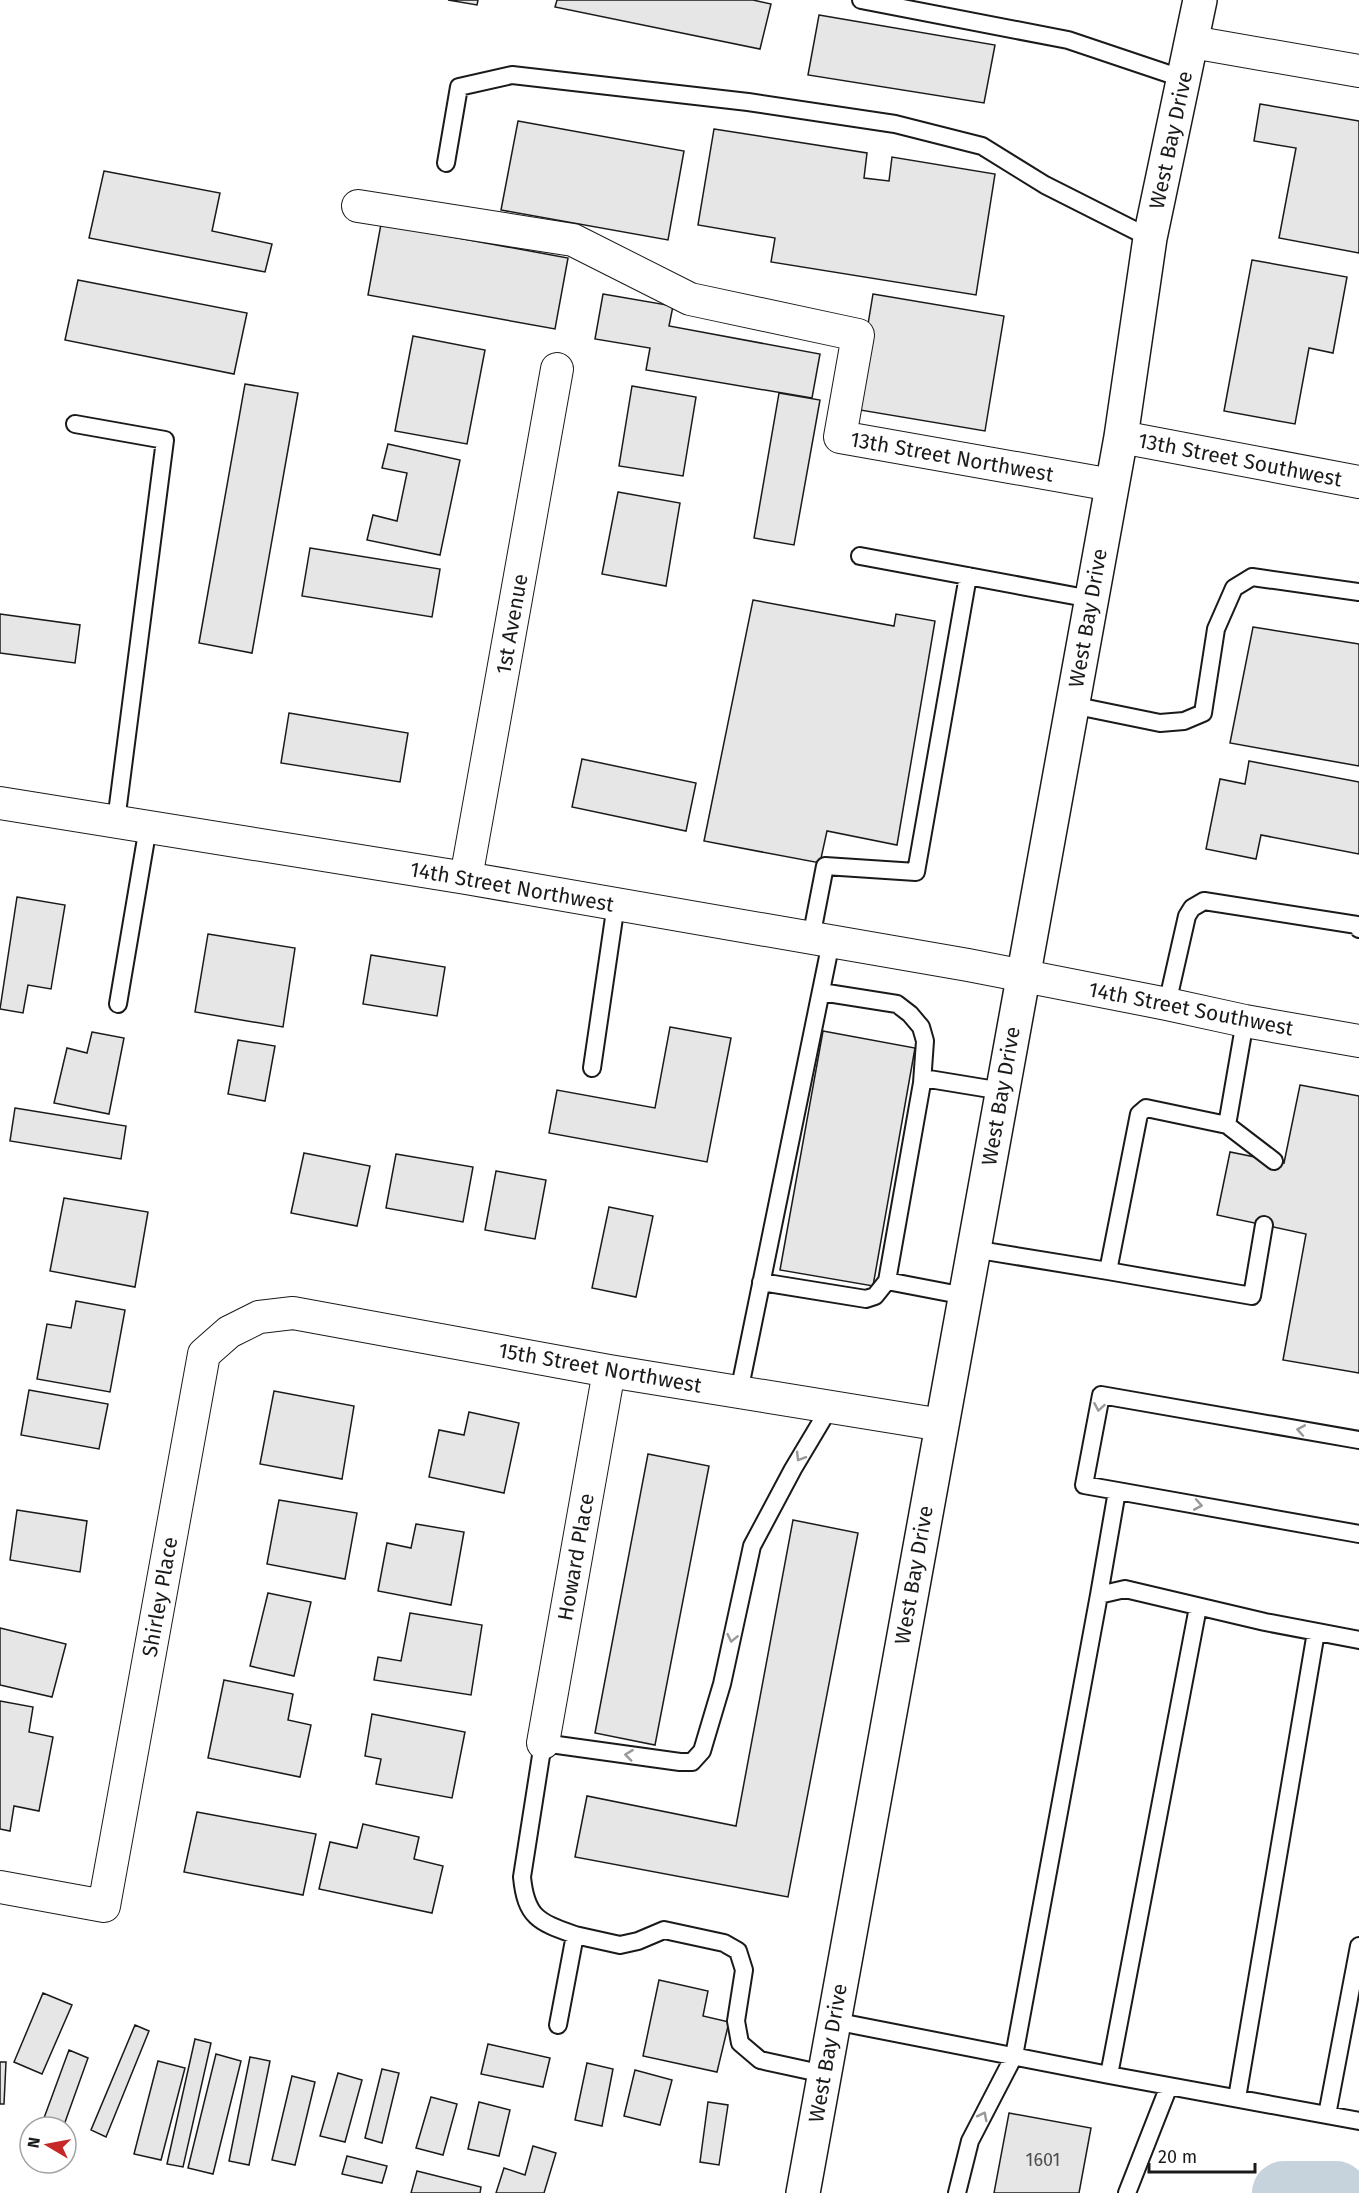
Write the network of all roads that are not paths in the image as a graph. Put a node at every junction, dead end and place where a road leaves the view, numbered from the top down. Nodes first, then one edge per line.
1 (861, 0) edge
2 (1200, 0) edge
3 (1192, 42) junction
4 (1359, 71) edge
5 (1184, 79) junction
6 (446, 163) dead end
7 (358, 206) dead end
8 (1150, 238) junction
9 (557, 369) dead end
10 (75, 424) dead end
11 (1121, 437) junction
12 (1359, 482) edge
13 (1112, 485) junction
14 (860, 556) dead end
15 (968, 576) junction
16 (1359, 592) edge
17 (1091, 599) junction
18 (1072, 705) junction
19 (0, 802) edge
20 (116, 822) junction
21 (148, 827) junction
22 (466, 879) junction
23 (616, 904) junction
24 (1359, 928) edge
25 (821, 940) junction
26 (1023, 975) junction
27 (821, 992) junction
28 (118, 1004) dead end
29 (1167, 1004) junction
30 (1245, 1021) junction
31 (1359, 1041) edge
32 (592, 1068) dead end
33 (923, 1078) junction
34 (1002, 1091) junction
35 (1227, 1125) junction
36 (1274, 1161) dead end
37 (1264, 1225) dead end
38 (973, 1249) junction
39 (1108, 1271) junction
40 (887, 1281) junction
41 (761, 1282) junction
42 (965, 1296) junction
43 (259, 1317) joint
44 (609, 1371) junction
45 (739, 1392) junction
46 (830, 1407) junction
47 (942, 1425) junction
48 (1359, 1440) edge
49 (1117, 1491) junction
50 (1359, 1534) edge
51 (1099, 1595) junction
52 (1198, 1606) junction
53 (1316, 1632) junction
54 (1359, 1640) edge
55 (543, 1743) junction
56 (0, 1887) edge
57 (575, 1935) junction
58 (1359, 1946) edge
59 (834, 2021) junction
60 (558, 2025) dead end
61 (1014, 2056) junction
62 (824, 2074) junction
63 (1109, 2075) junction
64 (1169, 2086) junction
65 (1237, 2098) junction
66 (1327, 2115) junction
67 (1359, 2121) edge
68 (803, 2193) edge
69 (957, 2193) edge
70 (1127, 2193) edge

1 - 5 lane
2 - 3 main road, West Bay Drive
3 - 4 street
3 - 5 main road, West Bay Drive
5 - 8 main road, West Bay Drive
6 - 8 lane
7 - 13 street, 13th Street Northwest
8 - 11 main road, West Bay Drive
9 - 22 street, 1st Avenue
10 - 20 lane
11 - 12 street, 13th Street Southwest
11 - 13 main road, West Bay Drive
13 - 17 main road, West Bay Drive
14 - 15 lane
15 - 17 lane
15 - 25 lane
16 - 18 lane
17 - 18 main road, West Bay Drive
18 - 26 main road, West Bay Drive
19 - 20 street, 14th Street Northwest
20 - 21 street, 14th Street Northwest
21 - 22 street, 14th Street Northwest
21 - 28 lane
22 - 23 street, 14th Street Northwest
23 - 25 street, 14th Street Northwest
23 - 32 lane
24 - 29 lane
25 - 26 street, 14th Street Northwest
25 - 27 lane
26 - 29 street, 14th Street Southwest
26 - 34 main road, West Bay Drive
27 - 33 lane
27 - 41 lane
29 - 30 street, 14th Street Southwest
30 - 31 street, 14th Street Southwest
30 - 35 lane
33 - 34 lane
33 - 40 lane
34 - 38 main road, West Bay Drive
35 - 36 lane
35 - 39 lane
37 - 39 lane
38 - 39 lane
38 - 42 main road, West Bay Drive
40 - 41 lane
40 - 42 lane
41 - 45 lane
42 - 47 main road, West Bay Drive
43 - 44 street, 15th Street Northwest
43 - 56 street, Shirley Place
44 - 45 street, 15th Street Northwest
44 - 55 street, Howard Place
45 - 46 street, 15th Street Northwest
46 - 47 street, 15th Street Northwest
46 -> 55 lane
47 - 59 main road, West Bay Drive
48 -> 49 lane
49 -> 50 lane
49 - 51 lane
51 - 52 lane
51 - 61 lane
52 - 53 lane
52 - 63 lane
53 - 54 lane
53 - 65 lane
55 - 57 lane
57 - 60 lane
57 - 62 lane
58 - 66 lane
59 - 61 lane
59 - 62 main road, West Bay Drive
61 - 63 lane
69 -> 61 lane
62 - 68 main road, West Bay Drive
63 - 64 lane
64 - 65 lane
64 - 70 lane
65 - 66 lane
66 - 67 lane

